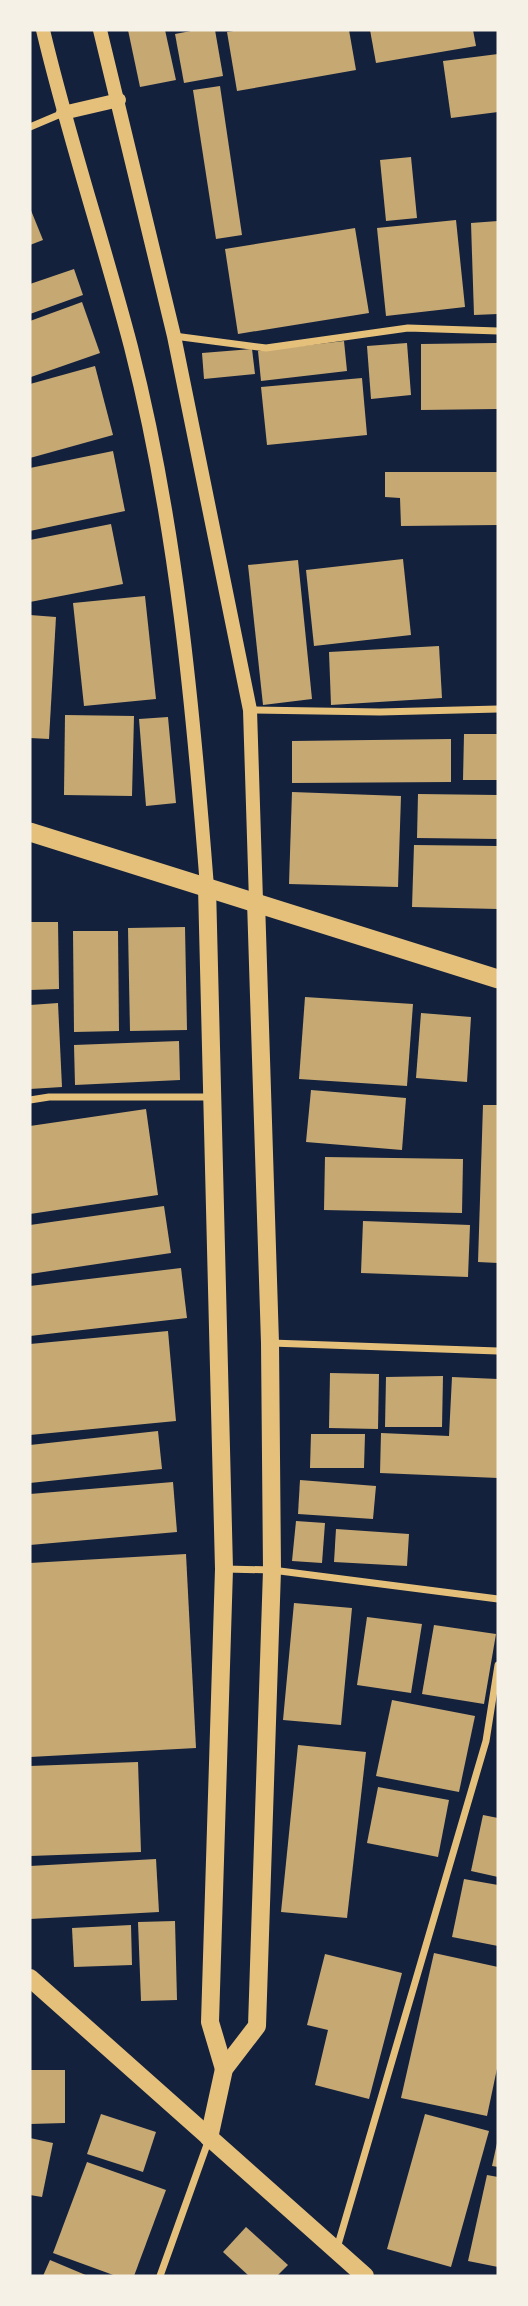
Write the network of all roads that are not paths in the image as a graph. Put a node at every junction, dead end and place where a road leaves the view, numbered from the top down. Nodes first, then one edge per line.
1 (43, 30) edge
2 (100, 30) edge
3 (119, 100) junction
4 (63, 113) junction
5 (30, 127) edge
6 (498, 331) edge
7 (174, 336) junction
8 (498, 709) edge
9 (250, 710) junction
10 (30, 832) edge
11 (207, 887) junction
12 (256, 901) junction
13 (498, 979) edge
14 (212, 1097) junction
15 (30, 1100) edge
16 (270, 1343) junction
17 (498, 1351) edge
18 (224, 1569) junction
19 (272, 1570) junction
20 (498, 1600) edge
21 (498, 1665) edge
22 (30, 1978) edge
23 (224, 2069) junction
24 (209, 2138) junction
25 (336, 2251) junction
26 (160, 2276) edge
27 (365, 2276) edge

1 - 4 main road
2 - 3 main road
3 - 4 main road
3 - 7 main road
4 - 5 street
4 - 11 main road
6 - 7 street
7 - 9 main road
8 - 9 street
9 - 12 main road
10 - 11 highway
11 - 12 highway
11 - 14 main road
12 - 13 highway
12 - 16 main road
14 - 15 street
14 - 18 main road
16 - 17 street
16 - 19 main road
18 - 19 street
18 - 23 main road
19 - 20 street
19 - 23 main road
21 - 25 street
22 - 24 main road
23 - 24 main road
24 - 25 main road
24 - 26 street
25 - 27 main road

